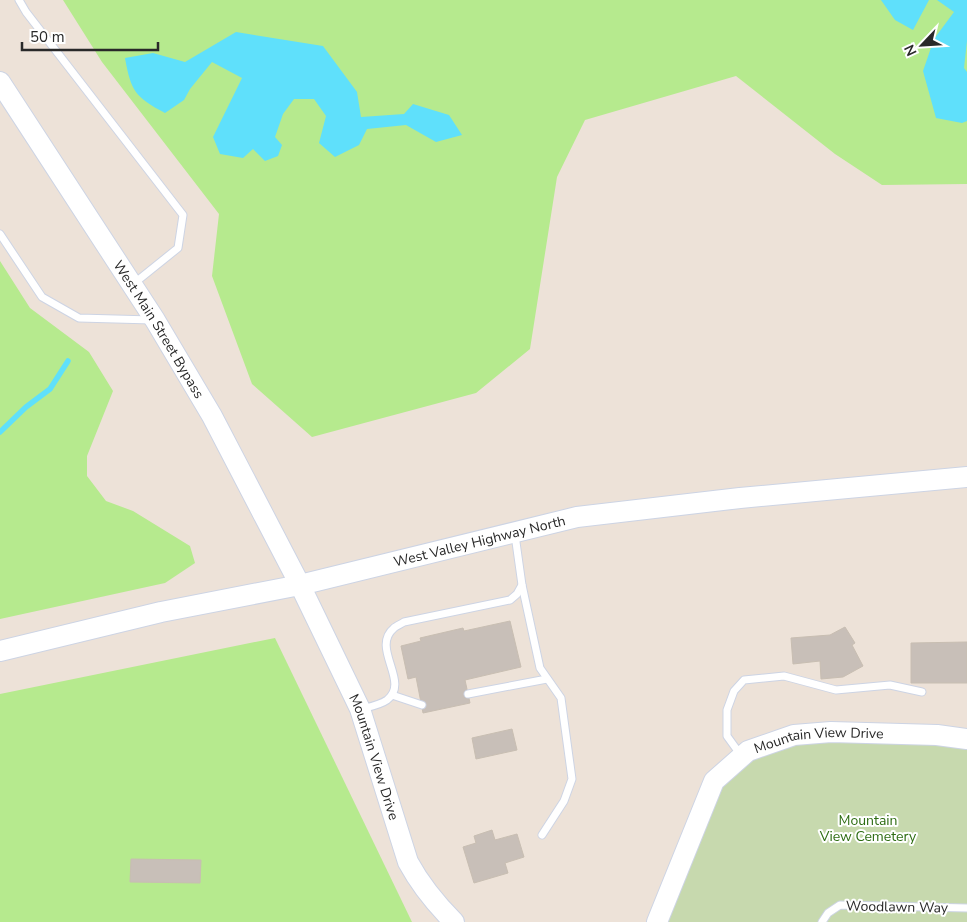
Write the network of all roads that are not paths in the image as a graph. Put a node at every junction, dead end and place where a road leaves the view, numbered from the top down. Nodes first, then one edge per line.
1 (19, 0) edge
2 (0, 82) edge
3 (0, 234) edge
4 (132, 285) junction
5 (155, 320) junction
6 (967, 478) edge
7 (514, 532) junction
8 (300, 585) junction
9 (522, 585) junction
10 (0, 651) edge
11 (547, 679) junction
12 (922, 692) dead end
13 (468, 694) dead end
14 (392, 695) junction
15 (422, 705) dead end
16 (360, 710) junction
17 (967, 739) edge
18 (742, 756) junction
19 (542, 835) dead end
20 (967, 908) edge
21 (454, 922) edge
22 (657, 922) edge
23 (822, 922) edge

1 - 4 lane
2 - 4 main road, West Main Street Bypass
3 - 5 lane
4 - 5 main road, West Main Street Bypass
5 - 8 main road, West Main Street Bypass
6 - 7 main road, West Valley Highway North
7 - 8 main road, West Valley Highway North
7 - 9 lane
8 - 10 main road, West Valley Highway North
8 - 16 main road, Mountain View Drive
9 - 11 lane
9 - 14 lane
11 - 13 lane
11 - 19 lane
12 - 18 lane
14 - 15 lane
14 - 16 lane
16 - 21 main road, Mountain View Drive
17 - 18 main road, Mountain View Drive
18 - 22 main road, Mountain View Drive
20 - 23 lane, Woodlawn Way

